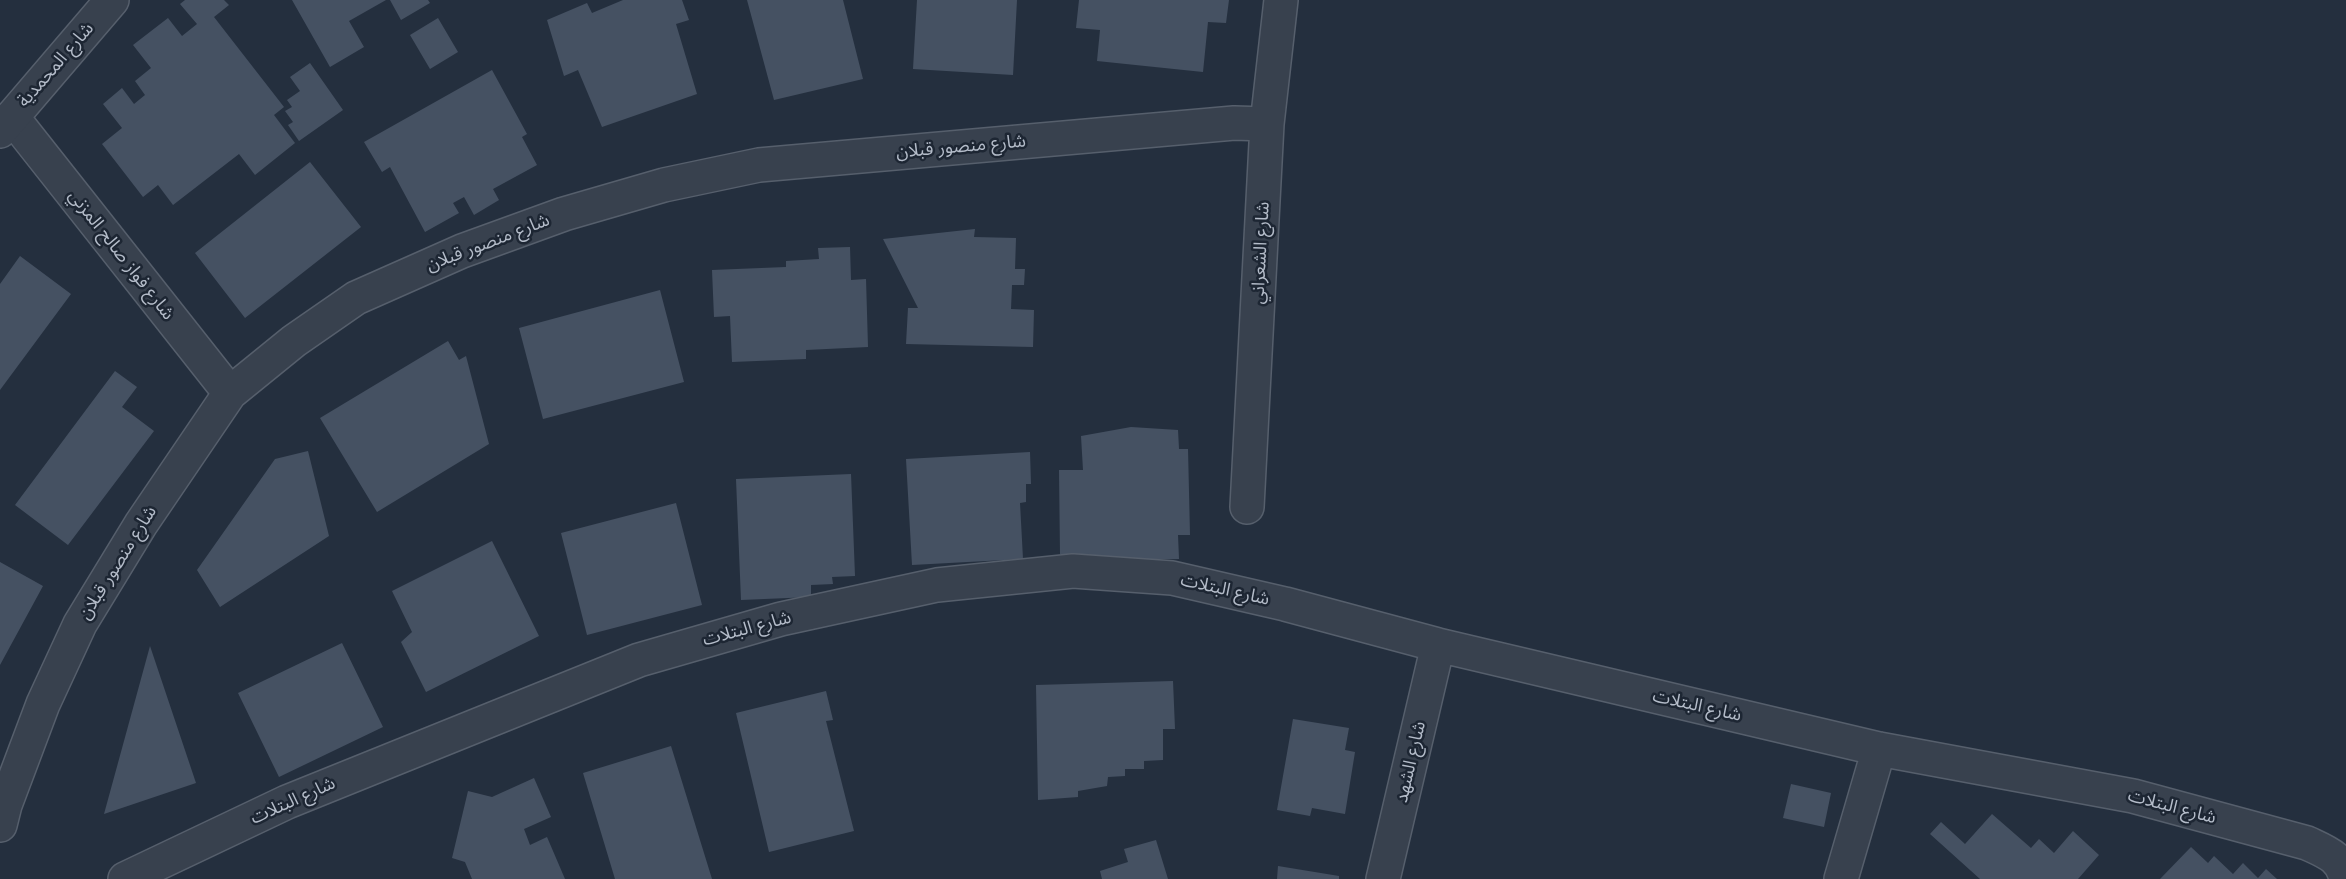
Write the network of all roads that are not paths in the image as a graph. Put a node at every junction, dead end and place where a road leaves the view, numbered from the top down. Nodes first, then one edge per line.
1 (112, 0) edge
2 (1281, 0) edge
3 (6, 124) edge
4 (1267, 124) junction
5 (230, 393) junction
6 (1247, 507) dead end
7 (1438, 645) junction
8 (1879, 749) junction
9 (0, 825) edge
10 (2345, 874) edge
11 (124, 879) edge
12 (1383, 879) edge
13 (1841, 879) edge

1 - 3 street, شارع المحمدية
2 - 4 street, شارع الشعراني
3 - 5 street, شارع فواز صالح المزني
4 - 5 street, شارع منصور قبلان
4 - 6 street, شارع الشعراني
5 - 9 street, شارع منصور قبلان
7 - 8 street, شارع البتلات
7 - 11 street, شارع البتلات
7 - 12 street, شارع الشهد
8 - 10 street, شارع البتلات
8 - 13 street

